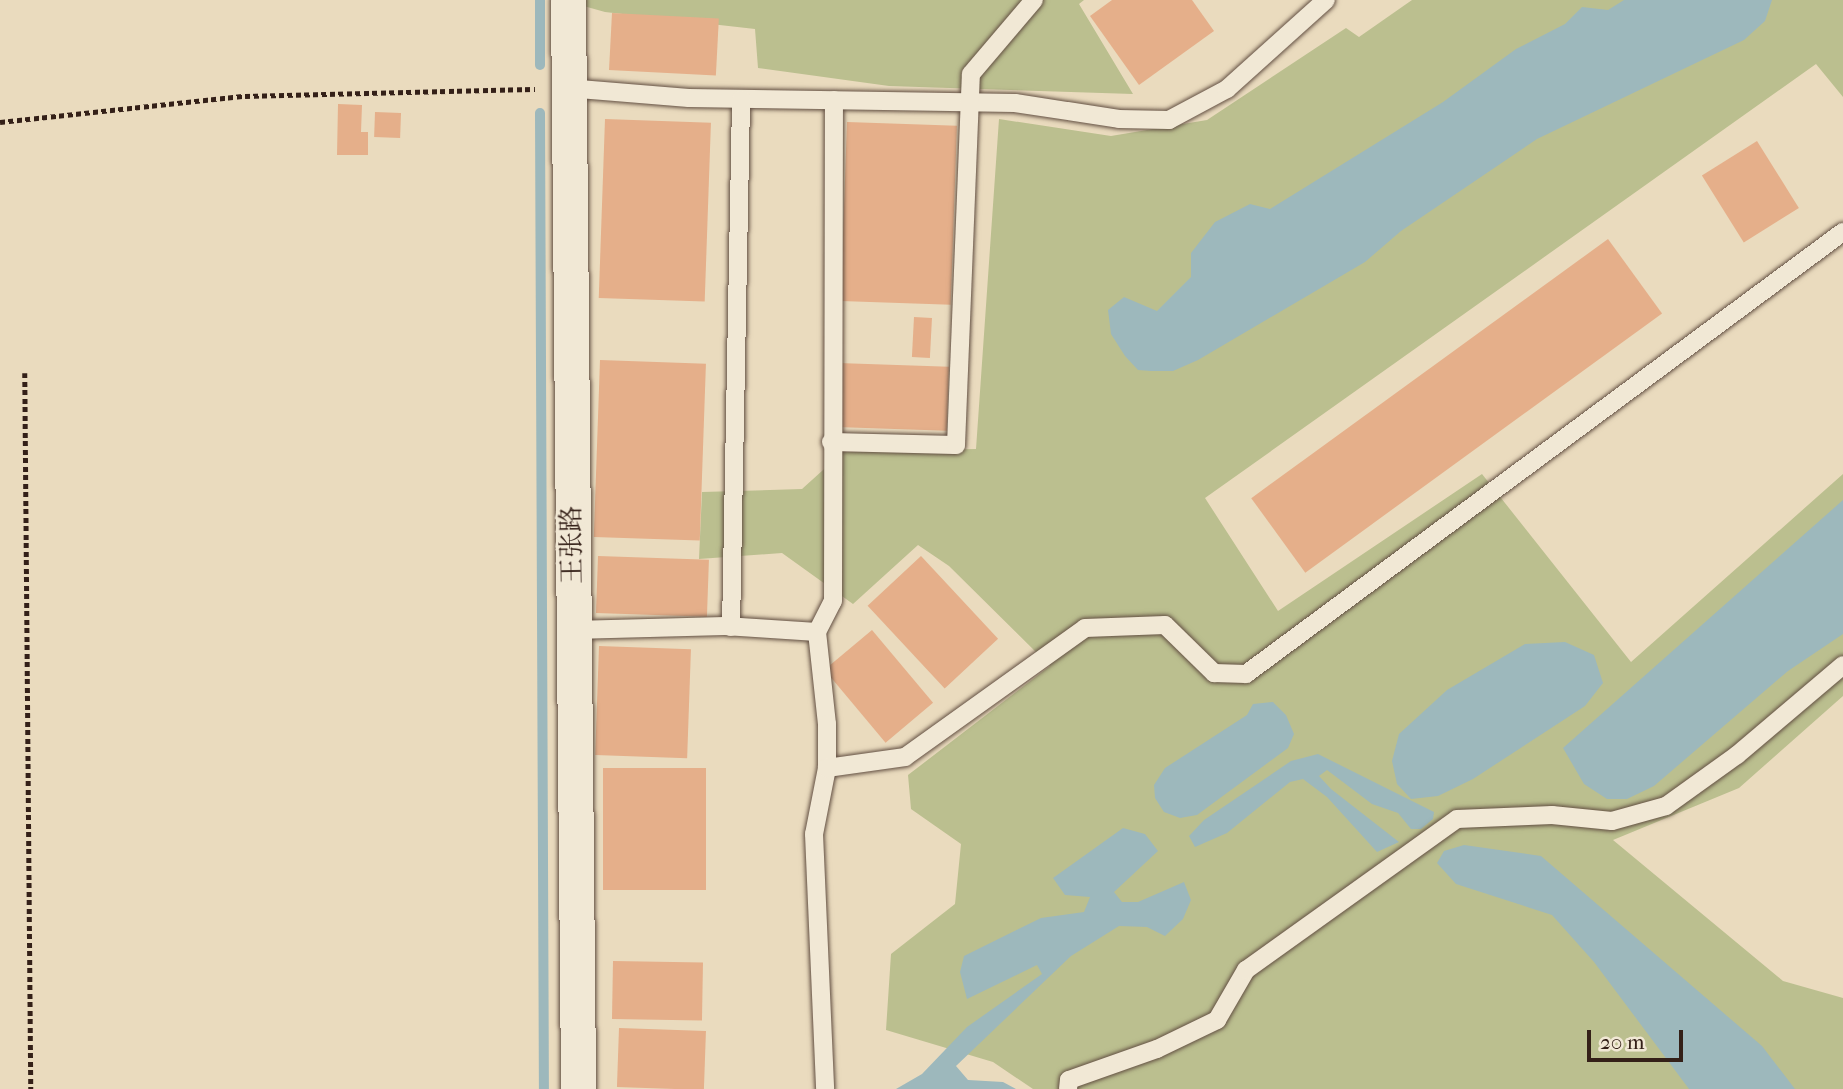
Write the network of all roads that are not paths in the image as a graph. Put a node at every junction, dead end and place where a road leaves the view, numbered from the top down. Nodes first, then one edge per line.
1 (568, 0) edge
2 (1034, 0) edge
3 (1326, 0) edge
4 (567, 88) junction
5 (741, 99) junction
6 (834, 100) junction
7 (970, 103) junction
8 (1843, 232) edge
9 (831, 442) junction
10 (731, 627) junction
11 (573, 630) junction
12 (817, 632) junction
13 (1843, 666) edge
14 (827, 768) junction
15 (578, 1089) edge
16 (825, 1089) edge
17 (1068, 1089) edge

1 - 4 street, 王张路
2 - 7 lane
3 - 7 lane
4 - 5 lane
4 - 11 street, 王张路
5 - 6 lane
5 - 10 lane
6 - 7 lane
6 - 9 lane
7 - 9 lane
8 - 14 lane
9 - 12 lane
10 - 11 lane
10 - 12 lane
11 - 15 street, 王张路
12 - 14 lane
13 - 17 lane
14 - 16 lane

